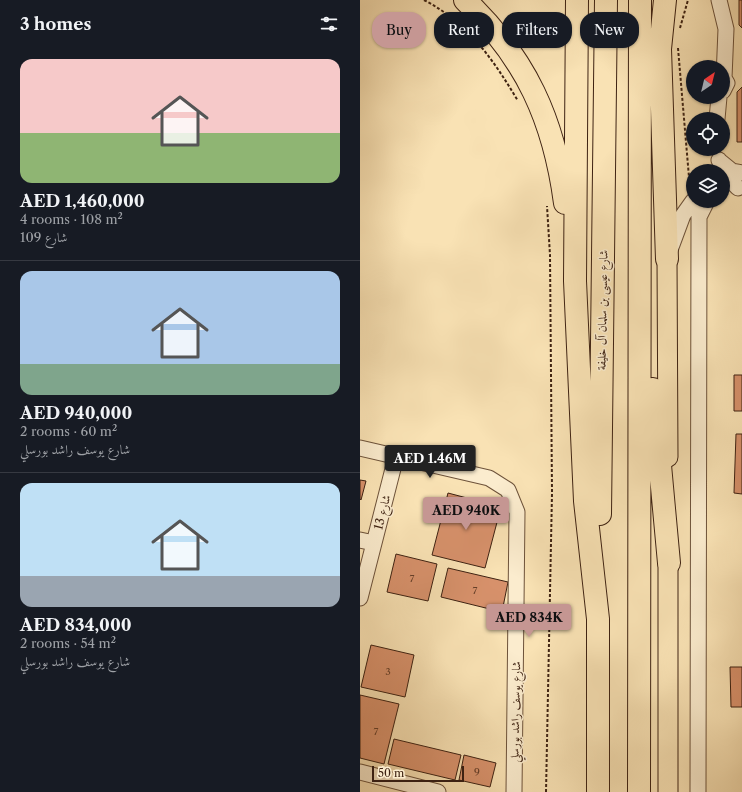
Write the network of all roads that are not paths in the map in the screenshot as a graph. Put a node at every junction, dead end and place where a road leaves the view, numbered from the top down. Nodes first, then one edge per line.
1 (465, 0) edge
2 (577, 0) edge
3 (606, 0) edge
4 (640, 0) edge
5 (665, 0) edge
6 (719, 0) edge
7 (725, 60) edge
8 (716, 158) edge
9 (742, 173) edge
10 (740, 188) edge
11 (730, 189) edge
12 (688, 208) edge
13 (704, 208) edge
14 (641, 228) junction
15 (667, 259) junction
16 (575, 281) junction
17 (360, 448) edge
18 (396, 458) junction
19 (367, 542) edge
20 (668, 563) junction
21 (360, 598) edge
22 (598, 619) junction
23 (360, 772) edge
24 (412, 789) edge
25 (438, 792) edge
26 (514, 792) edge
27 (598, 792) edge
28 (639, 792) edge
29 (668, 792) edge
30 (698, 792) edge

1 - 16 highway
2 - 16 highway
3 - 22 highway, شارع عيسى بن سلمان آل خليفة
4 - 14 highway
5 - 15 highway
6 - 7 street
8 - 9 street
8 - 10 street
10 - 11 street
12 - 15 street
13 - 30 street
14 - 20 highway
14 - 28 highway
15 - 20 main road
16 - 22 highway
17 - 18 street
18 - 19 street, شارع 13
18 - 26 street, شارع يوسف راشد بورسلي
19 - 21 street, شارع 13
20 - 29 main road
22 - 27 highway
23 - 24 street
24 - 25 street

